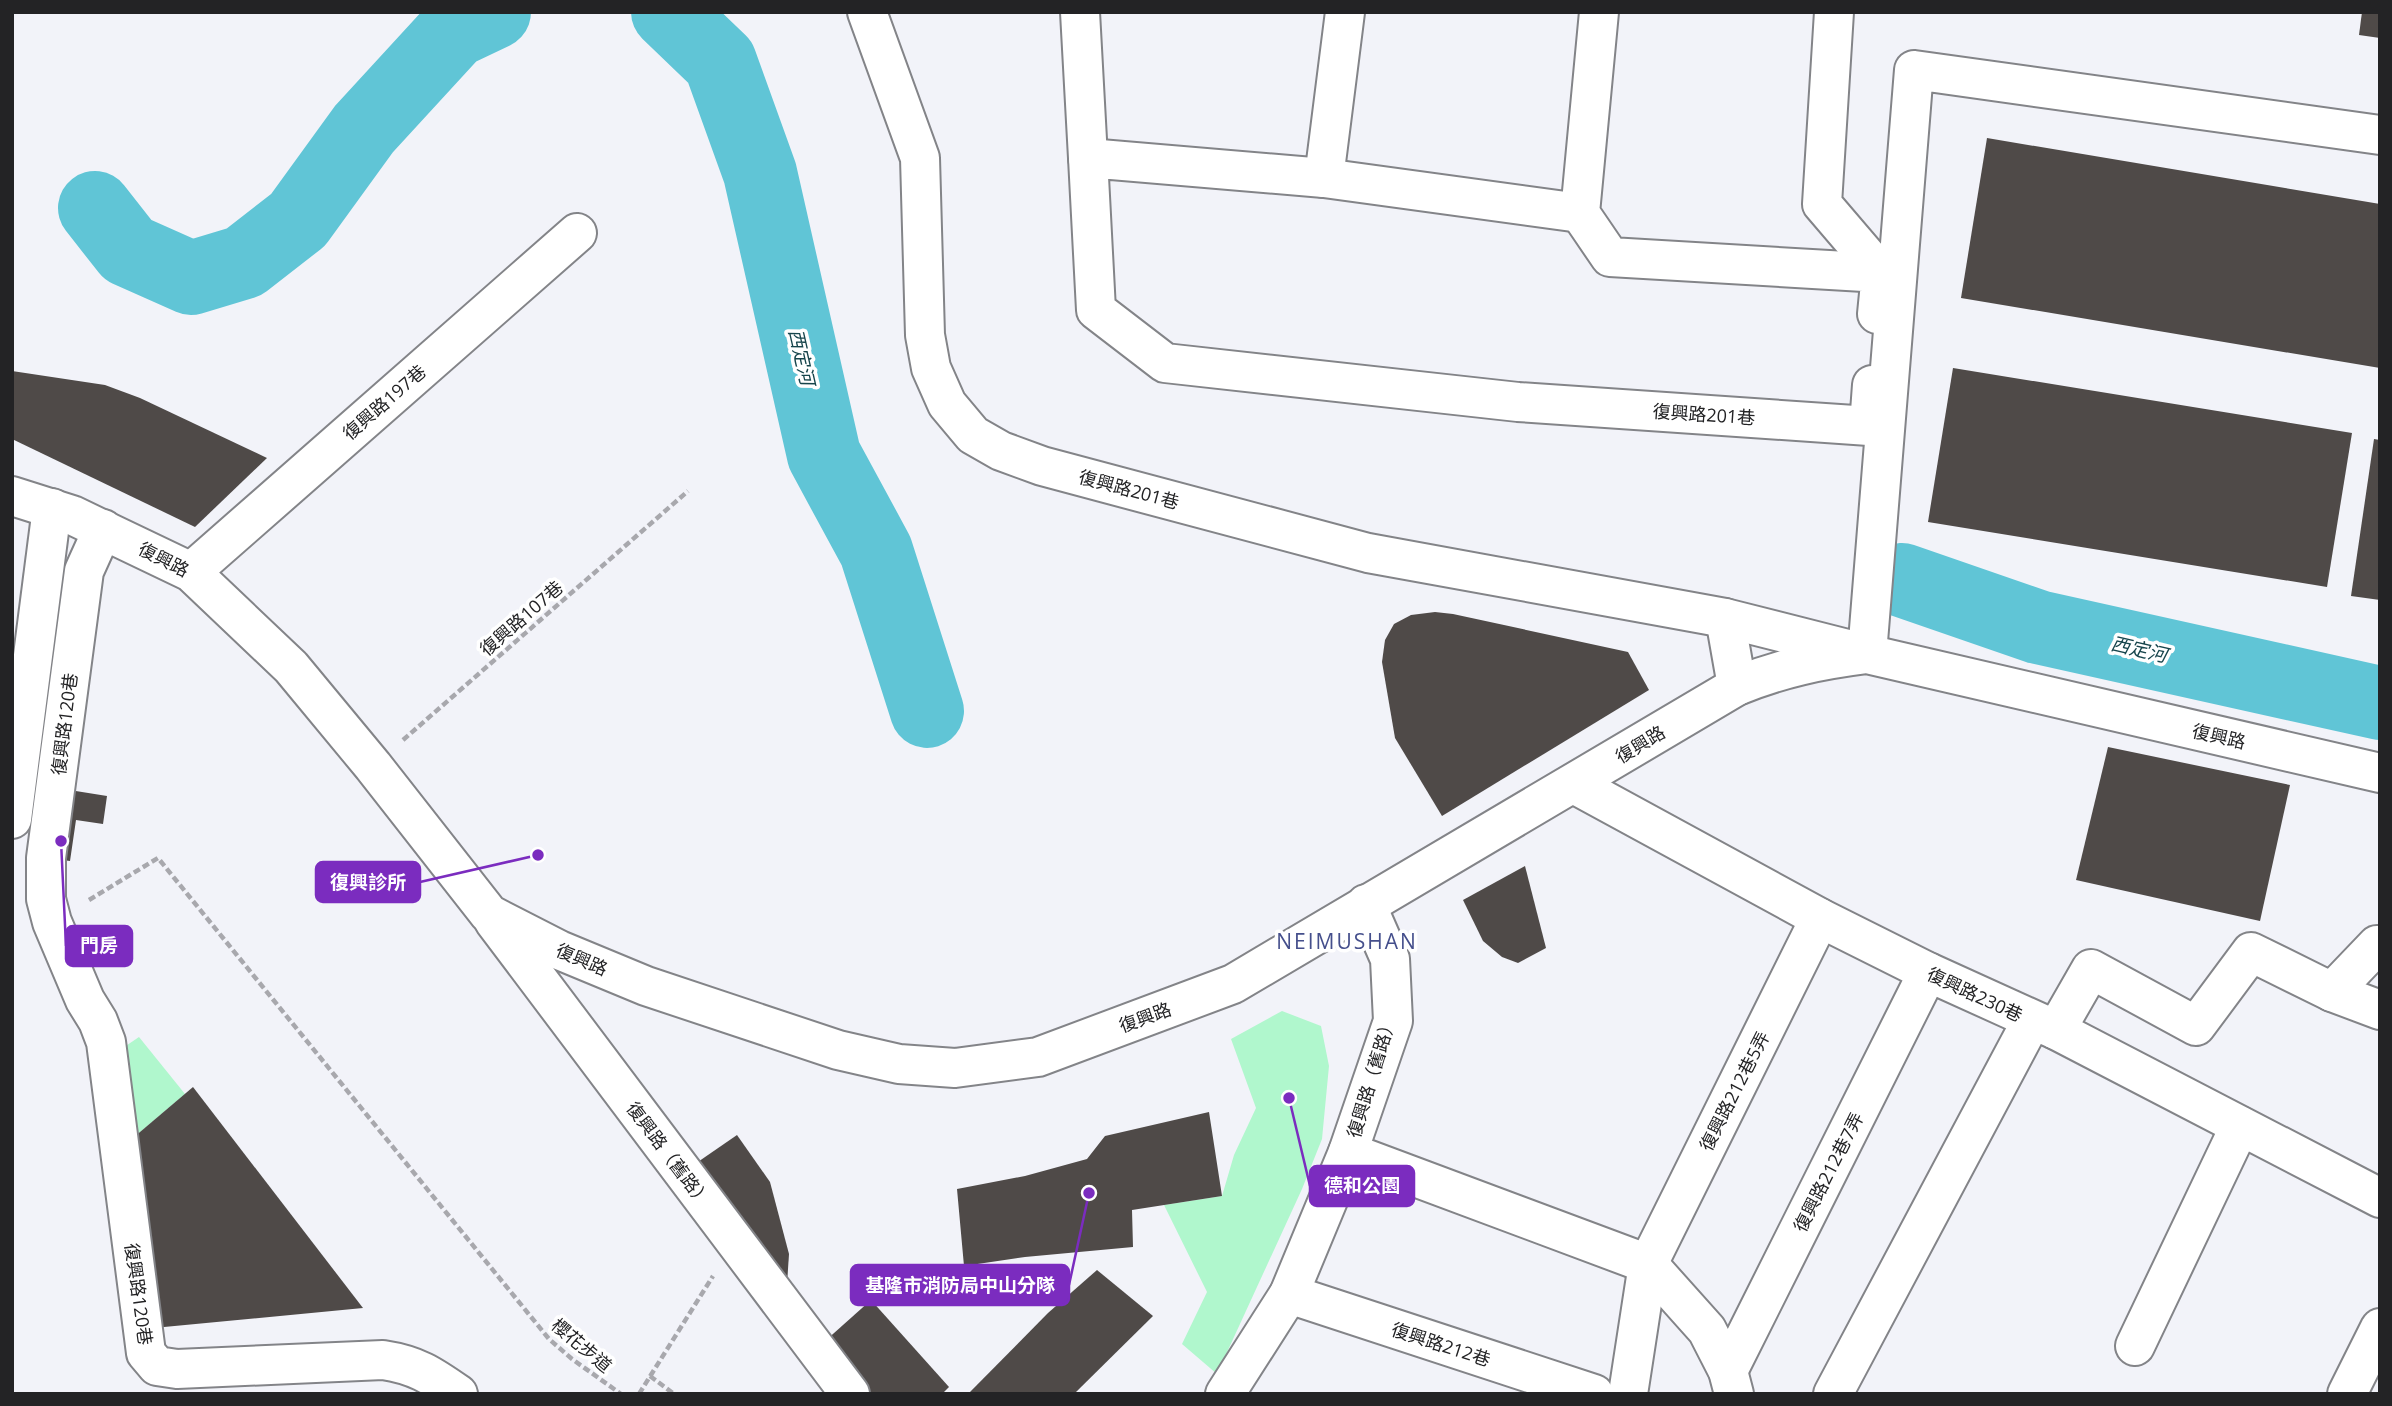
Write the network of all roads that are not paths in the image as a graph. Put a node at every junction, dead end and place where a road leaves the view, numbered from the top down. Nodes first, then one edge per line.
1 (867, 12) edge
2 (1080, 12) edge
3 (1345, 12) edge
4 (1599, 12) edge
5 (1834, 12) edge
6 (2380, 135) edge
7 (1088, 158) junction
8 (1324, 178) junction
9 (1580, 213) junction
10 (578, 233) dead end
11 (1881, 273) junction
12 (12, 496) edge
13 (52, 508) junction
14 (103, 529) junction
15 (191, 572) junction
16 (1725, 618) junction
17 (1867, 654) junction
18 (1737, 686) junction
19 (2380, 773) edge
20 (1574, 784) junction
21 (12, 819) edge
22 (1366, 904) junction
23 (489, 914) junction
24 (1820, 918) junction
25 (2380, 946) edge
26 (1928, 972) junction
27 (2332, 992) junction
28 (2380, 1010) edge
29 (2044, 1025) junction
30 (2240, 1126) junction
31 (1348, 1152) junction
32 (2380, 1198) edge
33 (1648, 1264) junction
34 (1289, 1294) junction
35 (2380, 1328) edge
36 (2134, 1346) dead end
37 (1731, 1382) edge
38 (458, 1394) edge
39 (850, 1394) edge
40 (1225, 1394) edge
41 (1594, 1394) edge
42 (1628, 1394) edge
43 (1833, 1394) edge
44 (2347, 1394) edge

1 - 16 street, 復興路201巷
2 - 7 street, 復興路201巷
3 - 8 street
4 - 9 street
5 - 11 street
6 - 17 street
7 - 8 street
7 - 11 street, 復興路201巷
8 - 9 street
9 - 11 street
10 - 15 street, 復興路197巷
12 - 13 street, 復興路
13 - 14 street, 復興路
13 - 21 street
14 - 15 street, 復興路
14 - 38 street, 復興路120巷
15 - 23 street, 復興路
16 - 17 street, 復興路201巷
16 - 18 street
17 - 18 street, 復興路
17 - 19 street, 復興路
18 - 20 street, 復興路
20 - 22 street, 復興路
20 - 24 street, 復興路230巷
22 - 23 street, 復興路
22 - 31 street, 復興路（舊路）
23 - 39 street, 復興路（舊路）
24 - 26 street, 復興路230巷
24 - 33 street, 復興路212巷5弄
25 - 27 street
26 - 29 street, 復興路230巷
26 - 37 street, 復興路212巷7弄
27 - 28 street
27 - 29 street
29 - 30 street, 復興路230巷
29 - 43 street
30 - 32 street, 復興路230巷
30 - 36 street
31 - 33 street
31 - 34 street, 復興路（舊路）
33 - 37 street
33 - 42 street
34 - 40 street, 復興路（舊路）
34 - 41 street, 復興路212巷
35 - 44 street

